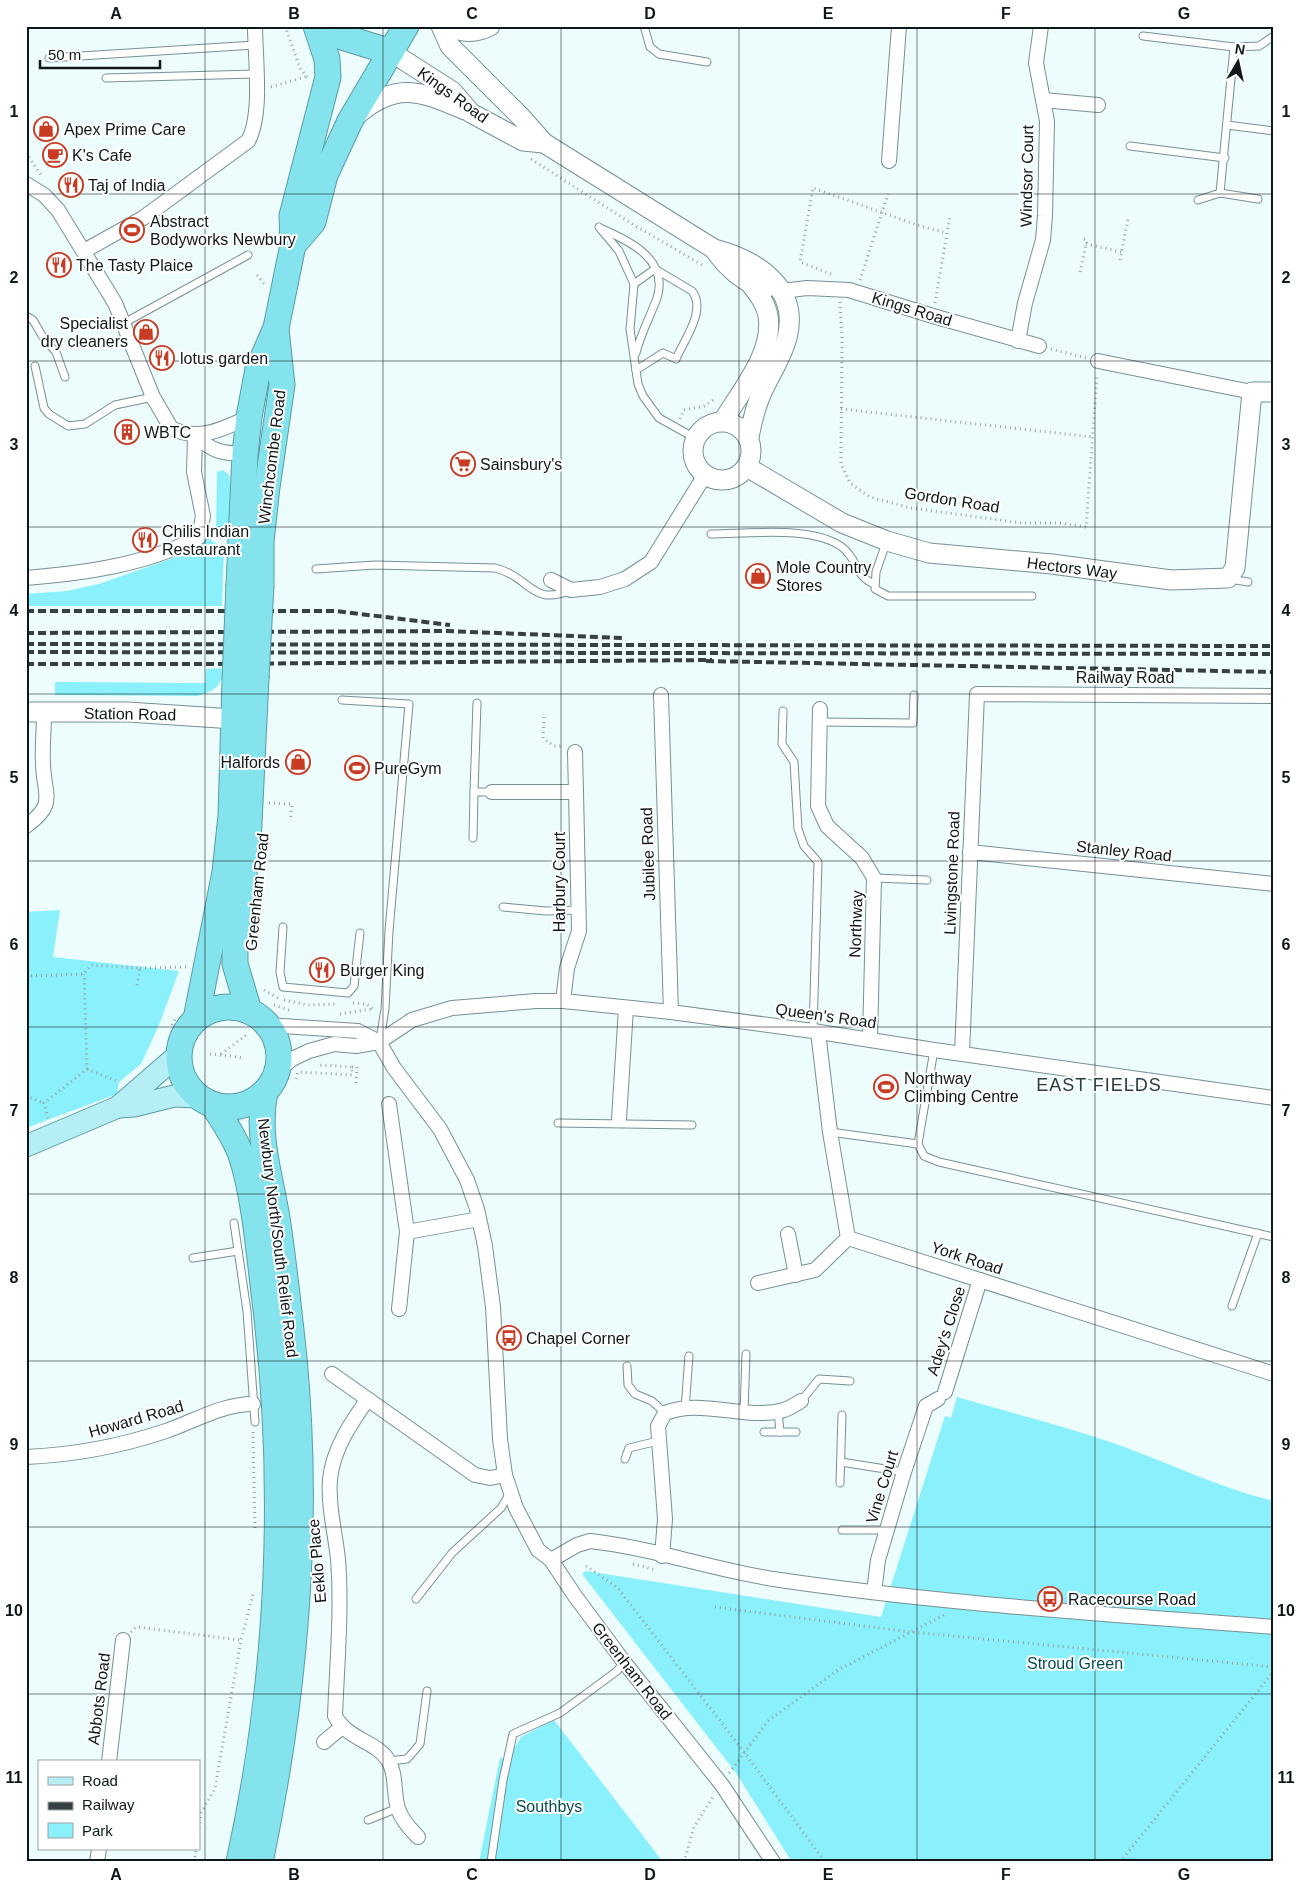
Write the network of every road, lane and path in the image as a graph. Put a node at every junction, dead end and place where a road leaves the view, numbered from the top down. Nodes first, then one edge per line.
1 (255, 26) edge
2 (285, 26) edge
3 (316, 26) edge
4 (320, 26) edge
5 (406, 26) edge
6 (441, 26) edge
7 (447, 26) edge
8 (490, 26) edge
9 (644, 26) edge
10 (899, 26) edge
11 (1041, 26) edge
12 (1143, 36) dead end
13 (1274, 36) edge
14 (255, 45) junction
15 (1234, 47) junction
16 (392, 52) junction
17 (49, 58) dead end
18 (708, 62) dead end
19 (255, 74) junction
20 (106, 78) dead end
21 (256, 92) junction
22 (1043, 100) junction
23 (1098, 105) dead end
24 (471, 113) junction
25 (350, 121) junction
26 (1228, 125) junction
27 (1274, 131) edge
28 (544, 144) junction
29 (1130, 146) dead end
30 (1224, 158) junction
31 (889, 161) dead end
32 (26, 184) edge
33 (1220, 193) junction
34 (888, 194) dead end
35 (1258, 199) dead end
36 (1198, 200) dead end
37 (883, 213) junction
38 (950, 216) dead end
39 (1128, 220) dead end
40 (948, 233) junction
41 (1081, 238) dead end
42 (1086, 244) junction
43 (293, 245) junction
44 (714, 249) junction
45 (84, 251) junction
46 (1122, 252) junction
47 (248, 255) dead end
48 (1120, 260) dead end
49 (655, 269) junction
50 (1080, 272) dead end
51 (834, 274) dead end
52 (257, 275) dead end
53 (634, 284) junction
54 (859, 284) dead end
55 (752, 286) junction
56 (266, 287) dead end
57 (839, 289) junction
58 (790, 290) junction
59 (26, 316) edge
60 (933, 316) junction
61 (124, 323) junction
62 (276, 328) junction
63 (1018, 341) junction
64 (1039, 346) dead end
65 (1058, 351) dead end
66 (635, 355) junction
67 (1098, 361) junction
68 (35, 366) dead end
69 (280, 369) junction
70 (636, 370) junction
71 (65, 377) dead end
72 (1252, 392) junction
73 (1274, 392) edge
74 (153, 396) junction
75 (841, 409) junction
76 (249, 417) junction
77 (723, 421) junction
78 (195, 436) junction
79 (749, 437) junction
80 (1093, 437) junction
81 (695, 438) junction
82 (245, 454) junction
83 (747, 467) junction
84 (705, 475) junction
85 (710, 534) dead end
86 (887, 541) junction
87 (316, 569) dead end
88 (26, 578) edge
89 (1228, 578) junction
90 (551, 580) dead end
91 (1248, 582) dead end
92 (874, 584) junction
93 (250, 585) junction
94 (571, 590) junction
95 (1032, 596) dead end
96 (246, 679) junction
97 (977, 694) joint
98 (661, 695) dead end
99 (914, 695) dead end
100 (1274, 696) edge
101 (342, 700) dead end
102 (478, 703) dead end
103 (783, 711) dead end
104 (35, 713) edge
105 (820, 716) joint
106 (544, 718) dead end
107 (234, 719) junction
108 (575, 752) joint
109 (474, 792) junction
110 (492, 792) joint
111 (576, 792) junction
112 (266, 796) dead end
113 (290, 821) dead end
114 (26, 826) edge
115 (473, 838) dead end
116 (970, 852) junction
117 (874, 878) junction
118 (927, 880) dead end
119 (1274, 884) edge
120 (503, 907) dead end
121 (579, 910) junction
122 (283, 927) dead end
123 (360, 933) dead end
124 (188, 966) dead end
125 (140, 968) junction
126 (84, 974) junction
127 (26, 976) edge
128 (137, 986) dead end
129 (262, 988) dead end
130 (563, 1001) junction
131 (350, 1003) dead end
132 (341, 1004) dead end
133 (626, 1008) junction
134 (296, 1012) dead end
135 (670, 1012) junction
136 (332, 1014) dead end
137 (196, 1019) junction
138 (259, 1019) junction
139 (816, 1032) junction
140 (870, 1039) junction
141 (379, 1042) junction
142 (934, 1050) junction
143 (210, 1054) dead end
144 (962, 1054) junction
145 (178, 1055) junction
146 (220, 1055) junction
147 (245, 1058) dead end
148 (310, 1064) dead end
149 (352, 1067) junction
150 (88, 1069) junction
151 (279, 1081) junction
152 (119, 1082) dead end
153 (356, 1085) dead end
154 (26, 1096) edge
155 (1274, 1098) edge
156 (205, 1101) junction
157 (44, 1104) junction
158 (389, 1104) dead end
159 (118, 1107) junction
160 (49, 1121) dead end
161 (619, 1122) junction
162 (558, 1123) dead end
163 (692, 1125) dead end
164 (830, 1132) junction
165 (918, 1144) junction
166 (26, 1146) edge
167 (479, 1219) junction
168 (234, 1223) dead end
169 (407, 1232) junction
170 (1258, 1233) junction
171 (788, 1234) dead end
172 (1274, 1237) edge
173 (848, 1238) junction
174 (238, 1250) junction
175 (193, 1258) dead end
176 (796, 1275) junction
177 (980, 1280) junction
178 (758, 1283) dead end
179 (1232, 1306) dead end
180 (399, 1309) dead end
181 (746, 1354) dead end
182 (688, 1356) dead end
183 (627, 1366) dead end
184 (332, 1374) dead end
185 (1274, 1374) edge
186 (850, 1381) dead end
187 (941, 1395) joint
188 (367, 1400) junction
189 (801, 1401) joint
190 (254, 1404) junction
191 (685, 1409) junction
192 (778, 1410) junction
193 (744, 1412) junction
194 (665, 1413) junction
195 (842, 1415) dead end
196 (254, 1426) joint
197 (764, 1432) dead end
198 (780, 1432) junction
199 (796, 1432) dead end
200 (658, 1441) junction
201 (26, 1457) edge
202 (625, 1459) dead end
203 (841, 1462) junction
204 (904, 1472) junction
205 (505, 1474) junction
206 (840, 1483) dead end
207 (510, 1493) junction
208 (842, 1530) dead end
209 (887, 1530) junction
210 (255, 1536) dead end
211 (662, 1556) junction
212 (551, 1560) junction
213 (586, 1566) dead end
214 (255, 1585) dead end
215 (874, 1592) junction
216 (416, 1599) dead end
217 (715, 1607) dead end
218 (950, 1612) dead end
219 (1274, 1627) edge
220 (911, 1632) junction
221 (124, 1640) joint
222 (241, 1640) junction
223 (624, 1662) junction
224 (1274, 1667) edge
225 (1274, 1671) edge
226 (426, 1691) dead end
227 (342, 1727) junction
228 (324, 1742) dead end
229 (744, 1752) junction
230 (109, 1760) edge
231 (389, 1761) junction
232 (722, 1785) junction
233 (398, 1808) junction
234 (200, 1820) edge
235 (368, 1820) dead end
236 (418, 1838) dead end
237 (239, 1862) edge
238 (260, 1862) edge
239 (491, 1862) edge
240 (684, 1862) edge
241 (774, 1862) edge
242 (825, 1862) edge
243 (1120, 1862) edge

1 - 14 street
2 - 21 path
3 - 43 highway, Winchcombe Road
4 - 16 highway
5 - 16 highway, Winchcombe Road
6 - 28 main road, Kings Road
7 - 8 main road
9 - 18 lane
10 - 31 street
11 - 22 street, Windsor Court
12 - 15 lane
13 - 15 lane
14 - 17 lane
14 - 19 street
15 - 26 lane
16 - 24 main road, Kings Road
16 - 25 highway, Winchcombe Road
19 - 20 lane
19 - 21 street
21 - 45 street
22 - 23 street
22 - 63 street, Windsor Court
24 - 25 main road
24 - 28 main road, Kings Road
25 - 43 highway, Winchcombe Road
26 - 27 lane
26 - 30 lane
28 - 44 main road, Kings Road
29 - 30 lane
30 - 33 lane
32 - 45 street
33 - 35 lane
33 - 36 lane
34 - 37 path
37 - 40 path
37 - 51 path
37 - 54 path
38 - 40 path
39 - 46 path
40 - 60 path
41 - 42 path
42 - 46 path
42 - 50 path
43 - 62 highway, Winchcombe Road
44 - 55 main road, Kings Road
44 - 58 main road, Kings Road
45 - 61 street
46 - 48 path
47 - 61 lane
49 - 53 lane
49 - 53 lane
49 - 66 lane
49 - 70 lane
52 - 56 path
53 - 66 lane
55 - 58 main road, Kings Road
55 - 77 main road
57 - 58 street, Kings Road
57 - 60 street, Kings Road
57 - 75 path, Gordon Road
58 - 79 main road
59 - 71 lane
60 - 63 street, Kings Road
61 - 74 street
62 - 69 highway, Winchcombe Road
62 - 76 highway, Winchcombe Road
63 - 64 street, Kings Road
65 - 67 path
66 - 70 lane
67 - 72 street
67 - 80 path, Gordon Road
68 - 74 lane
69 - 82 highway
69 - 93 highway, Winchcombe Road
70 - 81 lane
72 - 73 main road
72 - 89 main road
74 - 78 street
75 - 80 path
75 - 80 path, Gordon Road
76 - 78 street
76 - 82 highway, Winchcombe Road
77 - 79 main road
77 - 81 main road
78 - 82 street
78 - 88 street
79 - 83 main road
81 - 84 main road
82 - 93 highway, Winchcombe Road
83 - 84 main road
83 - 86 main road, Hectors Way
84 - 94 street
85 - 92 lane
86 - 89 main road, Hectors Way
86 - 92 lane
87 - 94 lane
89 - 91 lane
90 - 94 street
92 - 95 lane
93 - 96 highway, bridge
96 - 107 highway, Greenham Road
96 - 138 highway, Greenham Road
97 - 100 street, Railway Road
97 - 116 street, Livingstone Road
98 - 135 street, Jubilee Road
99 - 105 lane
101 - 141 lane
102 - 109 lane
103 - 139 lane
104 - 107 main road, Station Road
104 - 114 street
105 - 117 street, Northway
106 - 108 path
107 - 137 highway, Greenham Road
108 - 111 street, Harbury Court
109 - 110 lane
109 - 115 lane
110 - 111 street
111 - 121 street, Harbury Court
112 - 113 path
116 - 119 street, Stanley Road
116 - 144 street, Livingstone Road
117 - 118 lane
117 - 140 street, Northway
120 - 121 lane
121 - 130 street, Harbury Court
122 - 123 lane
124 - 125 path
125 - 126 path
125 - 128 path
126 - 127 path
126 - 150 path
129 - 132 path
130 - 133 street, Queen's Road
130 - 141 street, Queen's Road
131 - 136 path
133 - 135 street, Queen's Road
133 - 161 street
134 - 138 path
135 - 139 street, Queen's Road
137 - 138 highway
137 - 145 highway
138 - 141 street
138 - 146 path
138 - 151 highway
139 - 140 street, Queen's Road
139 - 164 street
140 - 142 street, Queen's Road
141 - 151 street
141 - 167 street, Greenham Road
142 - 144 street, Queen's Road
142 - 165 lane
143 - 146 path
144 - 155 street, Queen's Road
145 - 156 highway
145 - 159 main road
146 - 147 path
148 - 149 path
149 - 151 path
149 - 153 path
150 - 152 path
150 - 157 path
151 - 156 highway
151 - 238 highway, Newbury North/South Relief Road
154 - 157 path
156 - 159 main road
156 - 237 highway, Newbury North/South Relief Road
157 - 160 path
158 - 169 street
159 - 166 main road
161 - 162 lane
161 - 163 lane
164 - 165 lane
164 - 173 street
165 - 170 lane
167 - 169 street
167 - 205 street, Greenham Road
168 - 174 lane
169 - 180 street
170 - 172 lane
170 - 179 lane
171 - 176 street
173 - 176 street
173 - 177 street, York Road
174 - 175 lane
174 - 190 lane
176 - 178 street
177 - 185 street, York Road
177 - 187 street, Adey's Close
181 - 193 lane
182 - 191 lane
183 - 194 lane
184 - 188 street
186 - 189 lane
187 - 204 street, Vine Court
188 - 205 street
188 - 227 street, Eeklo Place
189 - 192 street
190 - 196 lane
190 - 201 street, Howard Road
191 - 193 street
191 - 194 street
192 - 193 street
192 - 198 lane
194 - 200 street
195 - 203 lane
196 - 210 path
197 - 198 lane
198 - 199 lane
200 - 202 lane
200 - 211 street
203 - 204 lane
203 - 206 lane
204 - 209 street, Vine Court
205 - 207 street, Greenham Road
207 - 212 street, Greenham Road
207 - 216 lane
208 - 209 lane
209 - 215 street, Vine Court
211 - 212 street
211 - 215 street
212 - 223 street, Greenham Road
213 - 229 path
214 - 222 path
215 - 219 street
217 - 220 path
218 - 220 path
220 - 224 path
220 - 229 path
221 - 222 path
221 - 230 street, Abbots Road
222 - 234 path
223 - 232 street, Greenham Road
223 - 239 lane
225 - 243 path
226 - 231 lane
227 - 228 street
227 - 231 street
229 - 232 path
229 - 242 path
231 - 233 street
232 - 240 path
232 - 241 street, Greenham Road
233 - 235 lane
233 - 236 street

